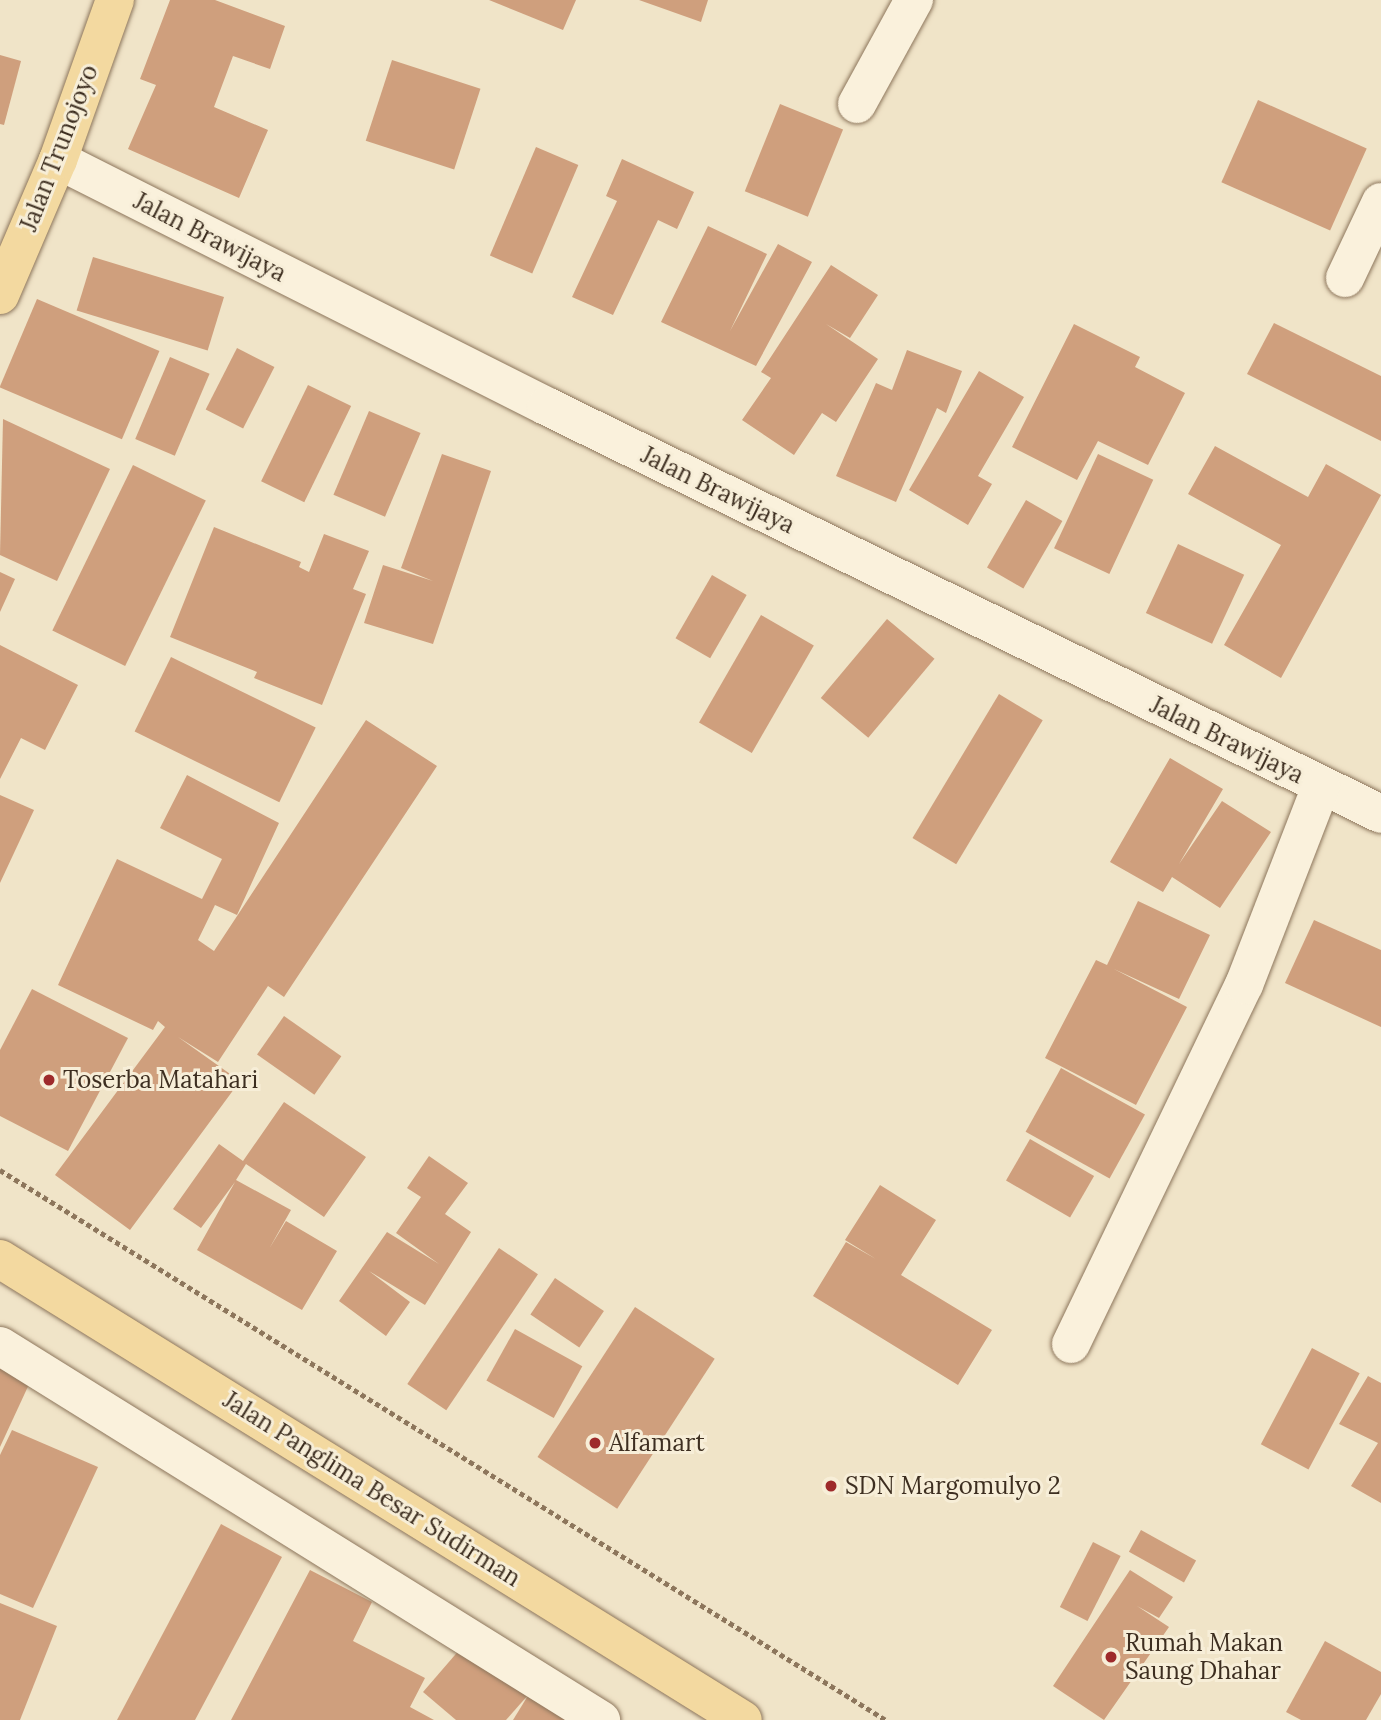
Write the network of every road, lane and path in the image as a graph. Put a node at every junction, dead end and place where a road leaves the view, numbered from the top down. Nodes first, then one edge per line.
1 (115, 0) edge
2 (914, 0) edge
3 (857, 104) dead end
4 (58, 160) junction
5 (1381, 202) edge
6 (1345, 278) dead end
7 (0, 295) edge
8 (1321, 786) junction
9 (1381, 814) edge
10 (0, 1170) edge
11 (0, 1259) edge
12 (1071, 1344) dead end
13 (0, 1346) edge
14 (601, 1720) edge
15 (743, 1720) edge
16 (886, 1720) edge

1 - 4 main road, Jalan Trunojoyo
2 - 3 street
4 - 7 main road, Jalan Trunojoyo
4 - 8 street, Jalan Brawijaya
5 - 6 street
8 - 9 street, Jalan Brawijaya
8 - 12 street
10 - 16 path
11 - 15 main road, Jalan Panglima Besar Sudirman
13 - 14 street

